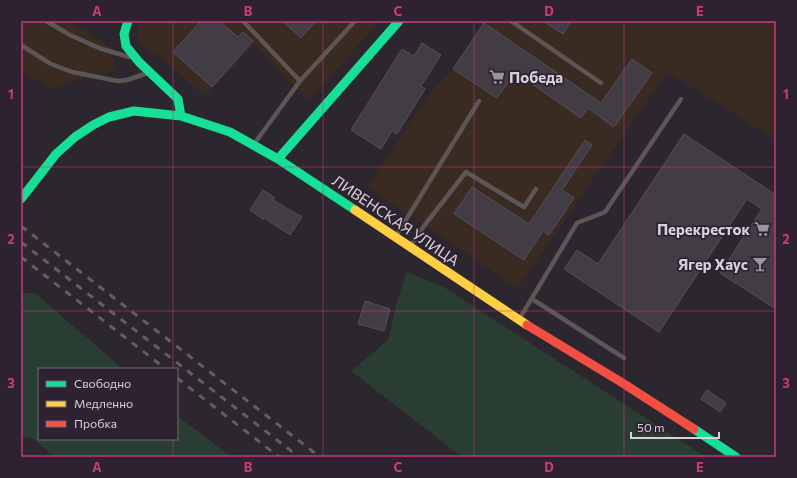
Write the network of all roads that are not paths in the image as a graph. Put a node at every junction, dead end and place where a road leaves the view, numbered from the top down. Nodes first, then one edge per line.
1 (46, 21) edge
2 (128, 21) edge
3 (243, 21) edge
4 (355, 21) edge
5 (399, 21) edge
6 (511, 21) edge
7 (21, 45) edge
8 (134, 58) junction
9 (150, 72) junction
10 (300, 81) junction
11 (601, 83) dead end
12 (681, 99) dead end
13 (479, 102) dead end
14 (181, 116) junction
15 (253, 145) junction
16 (278, 159) junction
17 (536, 189) dead end
18 (21, 199) edge
19 (395, 237) junction
20 (410, 247) junction
21 (532, 299) junction
22 (519, 320) junction
23 (624, 358) dead end
24 (736, 457) edge

1 - 8 lane
2 - 8 main road
3 - 10 lane
4 - 10 lane
5 - 16 main road
6 - 11 lane
7 - 9 lane
8 - 9 main road
9 - 14 main road
10 - 15 lane
12 - 21 lane
13 - 19 lane
14 - 15 main road, ЛИВЕНСКАЯ УЛИЦА
14 - 18 main road, ЛИВЕНСКАЯ УЛИЦА
15 - 16 main road, ЛИВЕНСКАЯ УЛИЦА
16 - 19 main road, ЛИВЕНСКАЯ УЛИЦА
17 - 20 lane
19 - 20 main road, ЛИВЕНСКАЯ УЛИЦА
20 - 22 main road, ЛИВЕНСКАЯ УЛИЦА
21 - 22 lane
21 - 23 lane
22 - 24 main road, ЛИВЕНСКАЯ УЛИЦА

